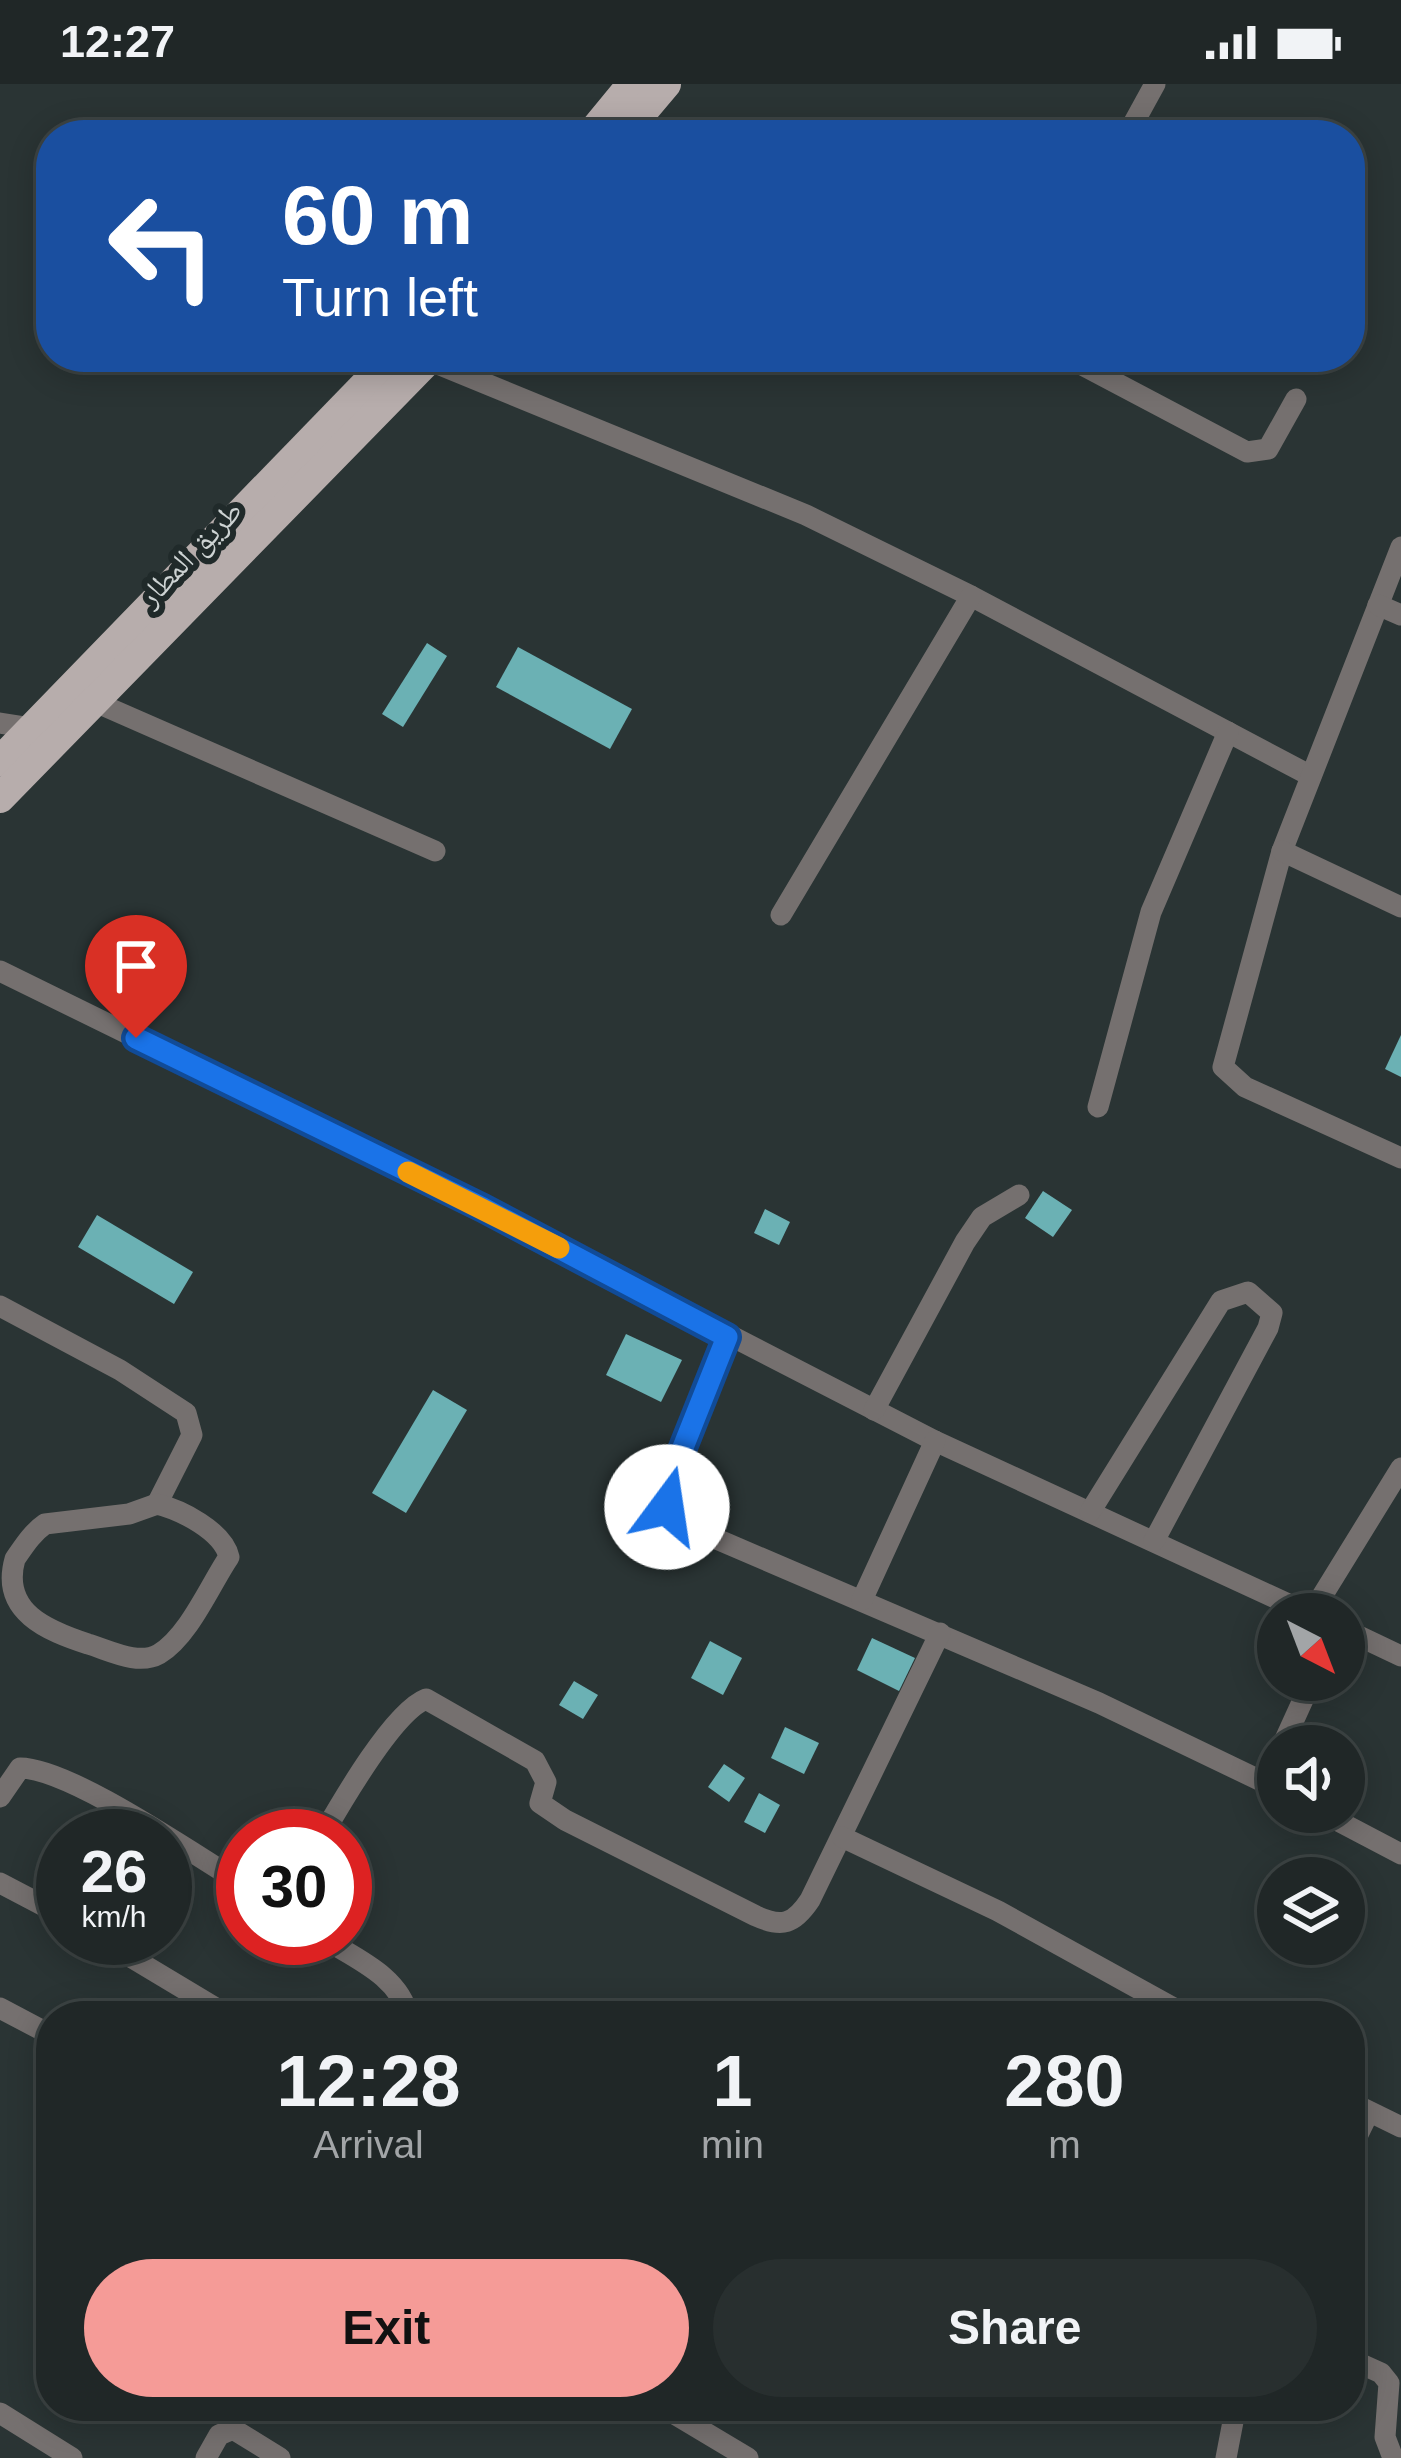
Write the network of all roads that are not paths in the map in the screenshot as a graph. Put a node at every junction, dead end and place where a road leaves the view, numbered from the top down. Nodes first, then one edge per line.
1 (632, 84) edge
2 (666, 84) edge
3 (1155, 84) edge
4 (602, 120) edge
5 (636, 120) edge
6 (1135, 120) edge
7 (380, 372) edge
8 (415, 372) edge
9 (464, 372) edge
10 (1095, 372) edge
11 (1296, 398) dead end
12 (275, 499) junction
13 (1401, 547) edge
14 (971, 596) junction
15 (1378, 605) junction
16 (1401, 615) edge
17 (95, 702) junction
18 (0, 723) edge
19 (32, 728) junction
20 (1228, 732) junction
21 (0, 761) edge
22 (1311, 776) junction
23 (0, 798) edge
24 (435, 851) dead end
25 (1282, 851) junction
26 (1401, 907) edge
27 (781, 915) dead end
28 (0, 971) edge
29 (1098, 1107) dead end
30 (1401, 1158) edge
31 (1018, 1196) dead end
32 (0, 1306) edge
33 (727, 1337) junction
34 (874, 1411) junction
35 (935, 1441) junction
36 (1401, 1468) edge
37 (157, 1504) junction
38 (1090, 1512) junction
39 (1154, 1540) junction
40 (1266, 1593) edge
41 (1324, 1593) edge
42 (862, 1600) junction
43 (940, 1633) junction
44 (1365, 1640) edge
45 (1401, 1656) edge
46 (1257, 1779) edge
47 (0, 1797) edge
48 (339, 1809) edge
49 (1360, 1833) edge
50 (842, 1837) junction
51 (1401, 1855) edge
52 (216, 1869) edge
53 (0, 1882) edge
54 (36, 1901) edge
55 (144, 1965) edge
56 (364, 1965) edge
57 (204, 2001) edge
58 (403, 2001) edge
59 (1161, 2001) edge
60 (0, 2008) edge
61 (36, 2027) edge
62 (1365, 2110) edge
63 (1401, 2127) edge
64 (1365, 2366) edge
65 (0, 2413) edge
66 (687, 2421) edge
67 (1233, 2421) edge
68 (72, 2458) edge
69 (206, 2458) edge
70 (280, 2458) edge
71 (748, 2458) edge
72 (1226, 2458) edge
73 (1393, 2458) edge

1 - 4 main road
2 - 5 main road
3 - 6 street
7 - 12 main road, طريق المطار
8 - 12 main road, طريق المطار
9 - 14 street
10 - 11 street
12 - 17 main road, طريق المطار
12 - 19 main road, طريق المطار
13 - 15 street
14 - 20 street
14 - 27 street
15 - 16 street
15 - 22 street
17 - 23 main road, طريق المطار
17 - 24 street
18 - 19 street
19 - 21 main road, طريق المطار
20 - 22 street
20 - 29 street
22 - 25 street
25 - 26 street
25 - 30 street
28 - 33 street
31 - 34 street
32 - 37 street
33 - 34 street
33 - 42 street
34 - 35 street
35 - 38 street
35 - 42 street
36 - 41 street
37 - 37 street
38 - 39 street
38 - 39 street
39 - 40 street
42 - 43 street
43 - 46 street
43 - 50 street
44 - 45 street
47 - 52 street
48 - 50 street
49 - 51 street
50 - 59 street
53 - 54 street
55 - 57 street
56 - 58 street
60 - 61 street
62 - 63 street
64 - 73 street
65 - 68 street
66 - 71 street
67 - 72 street
69 - 70 street

